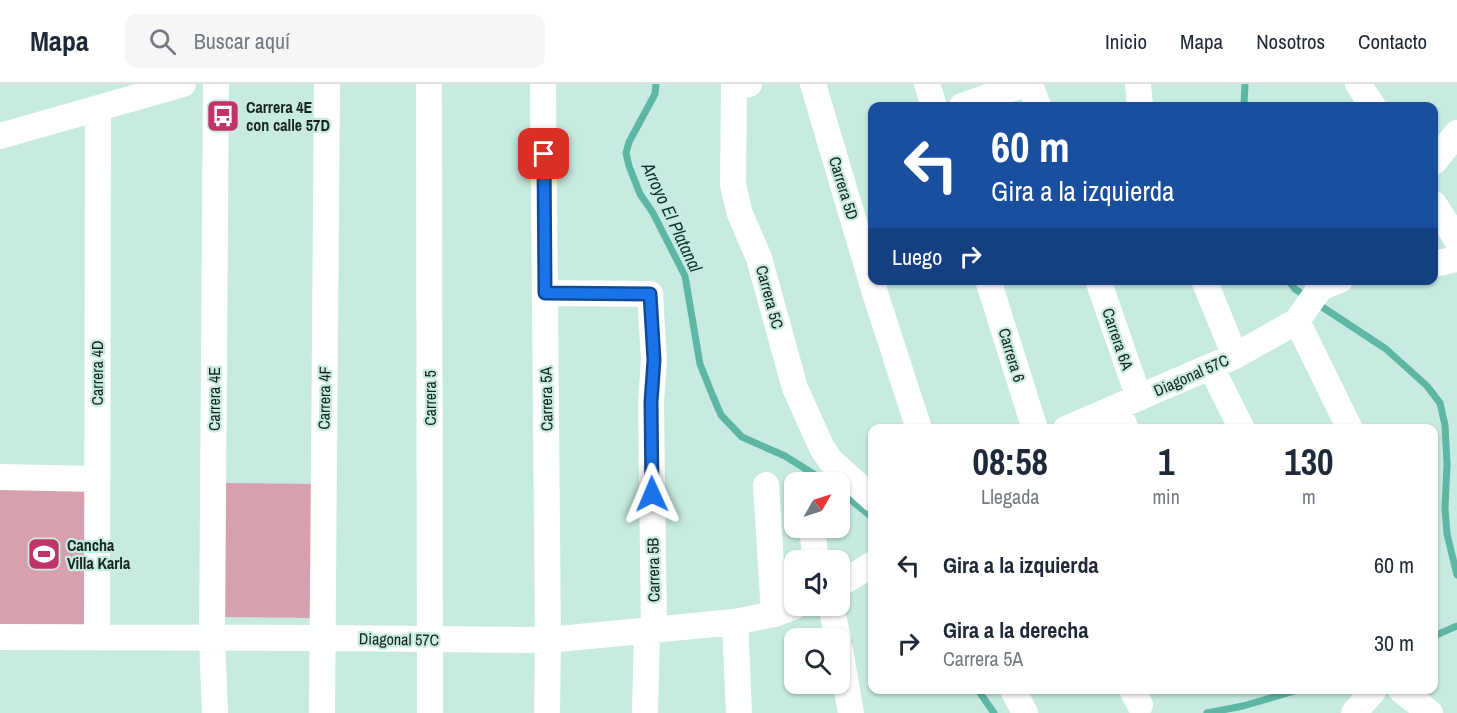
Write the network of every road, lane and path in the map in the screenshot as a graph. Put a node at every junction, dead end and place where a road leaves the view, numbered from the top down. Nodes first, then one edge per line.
1 (183, 84) edge
2 (216, 84) edge
3 (327, 84) edge
4 (429, 84) edge
5 (543, 84) edge
6 (749, 84) edge
7 (813, 84) edge
8 (927, 84) edge
9 (1028, 84) edge
10 (1138, 84) edge
11 (933, 102) edge
12 (974, 102) edge
13 (1036, 102) edge
14 (1140, 102) edge
15 (98, 108) junction
16 (1457, 133) edge
17 (0, 136) edge
18 (1438, 157) edge
19 (1438, 210) edge
20 (1457, 240) edge
21 (1457, 259) edge
22 (1438, 263) edge
23 (868, 269) edge
24 (873, 285) edge
25 (990, 285) edge
26 (1099, 285) edge
27 (1205, 285) edge
28 (545, 293) junction
29 (1316, 299) edge
30 (1235, 356) junction
31 (1211, 367) junction
32 (1127, 412) edge
33 (917, 424) edge
34 (1033, 424) edge
35 (1084, 424) edge
36 (1240, 424) edge
37 (1349, 424) edge
38 (0, 477) edge
39 (97, 479) junction
40 (766, 485) dead end
41 (868, 494) edge
42 (868, 567) edge
43 (850, 578) edge
44 (784, 610) edge
45 (735, 622) junction
46 (650, 632) junction
47 (0, 637) edge
48 (97, 638) junction
49 (213, 638) junction
50 (322, 638) junction
51 (430, 640) junction
52 (548, 640) junction
53 (848, 694) edge
54 (1015, 694) edge
55 (1371, 694) edge
56 (1406, 694) edge
57 (215, 713) edge
58 (321, 713) edge
59 (430, 713) edge
60 (547, 713) edge
61 (645, 713) edge
62 (739, 713) edge
63 (851, 713) edge
64 (1025, 713) edge
65 (1354, 713) edge
66 (1430, 713) edge

1 - 15 street
2 - 49 street, Carrera 4E
3 - 50 street, Carrera 4F
4 - 51 street, Carrera 5
5 - 28 street, Carrera 5A
6 - 41 street, Carrera 5C
7 - 23 street, Carrera 5D
8 - 11 street
9 - 12 street
9 - 13 street
10 - 14 street
15 - 17 street
15 - 39 street, Carrera 4D
16 - 18 street
19 - 20 street
21 - 22 street
24 - 33 street, Carrera 5D
25 - 34 street, Carrera 6
26 - 32 street, Carrera 6A
27 - 30 street
28 - 46 street, Carrera 5B
28 - 52 street, Carrera 5A
29 - 30 street, Diagonal 57C
29 - 37 street
30 - 31 street, Diagonal 57C
31 - 32 street, Diagonal 57C
31 - 36 street
32 - 35 street, Diagonal 57C
38 - 39 street
39 - 48 street, Carrera 4D
40 - 44 street
42 - 43 street
44 - 45 street, Diagonal 57C
45 - 46 street, Diagonal 57C
45 - 62 street
46 - 52 street, Diagonal 57C
46 - 61 street, Carrera 5B
47 - 48 street, Diagonal 57C
48 - 49 street, Diagonal 57C
49 - 50 street, Diagonal 57C
49 - 57 street, Carrera 4E
50 - 51 street, Diagonal 57C
50 - 58 street, Carrera 4F
51 - 52 street, Diagonal 57C
51 - 59 street, Carrera 5
52 - 60 street, Carrera 5A
53 - 63 street
54 - 64 street
55 - 65 street
56 - 66 street

